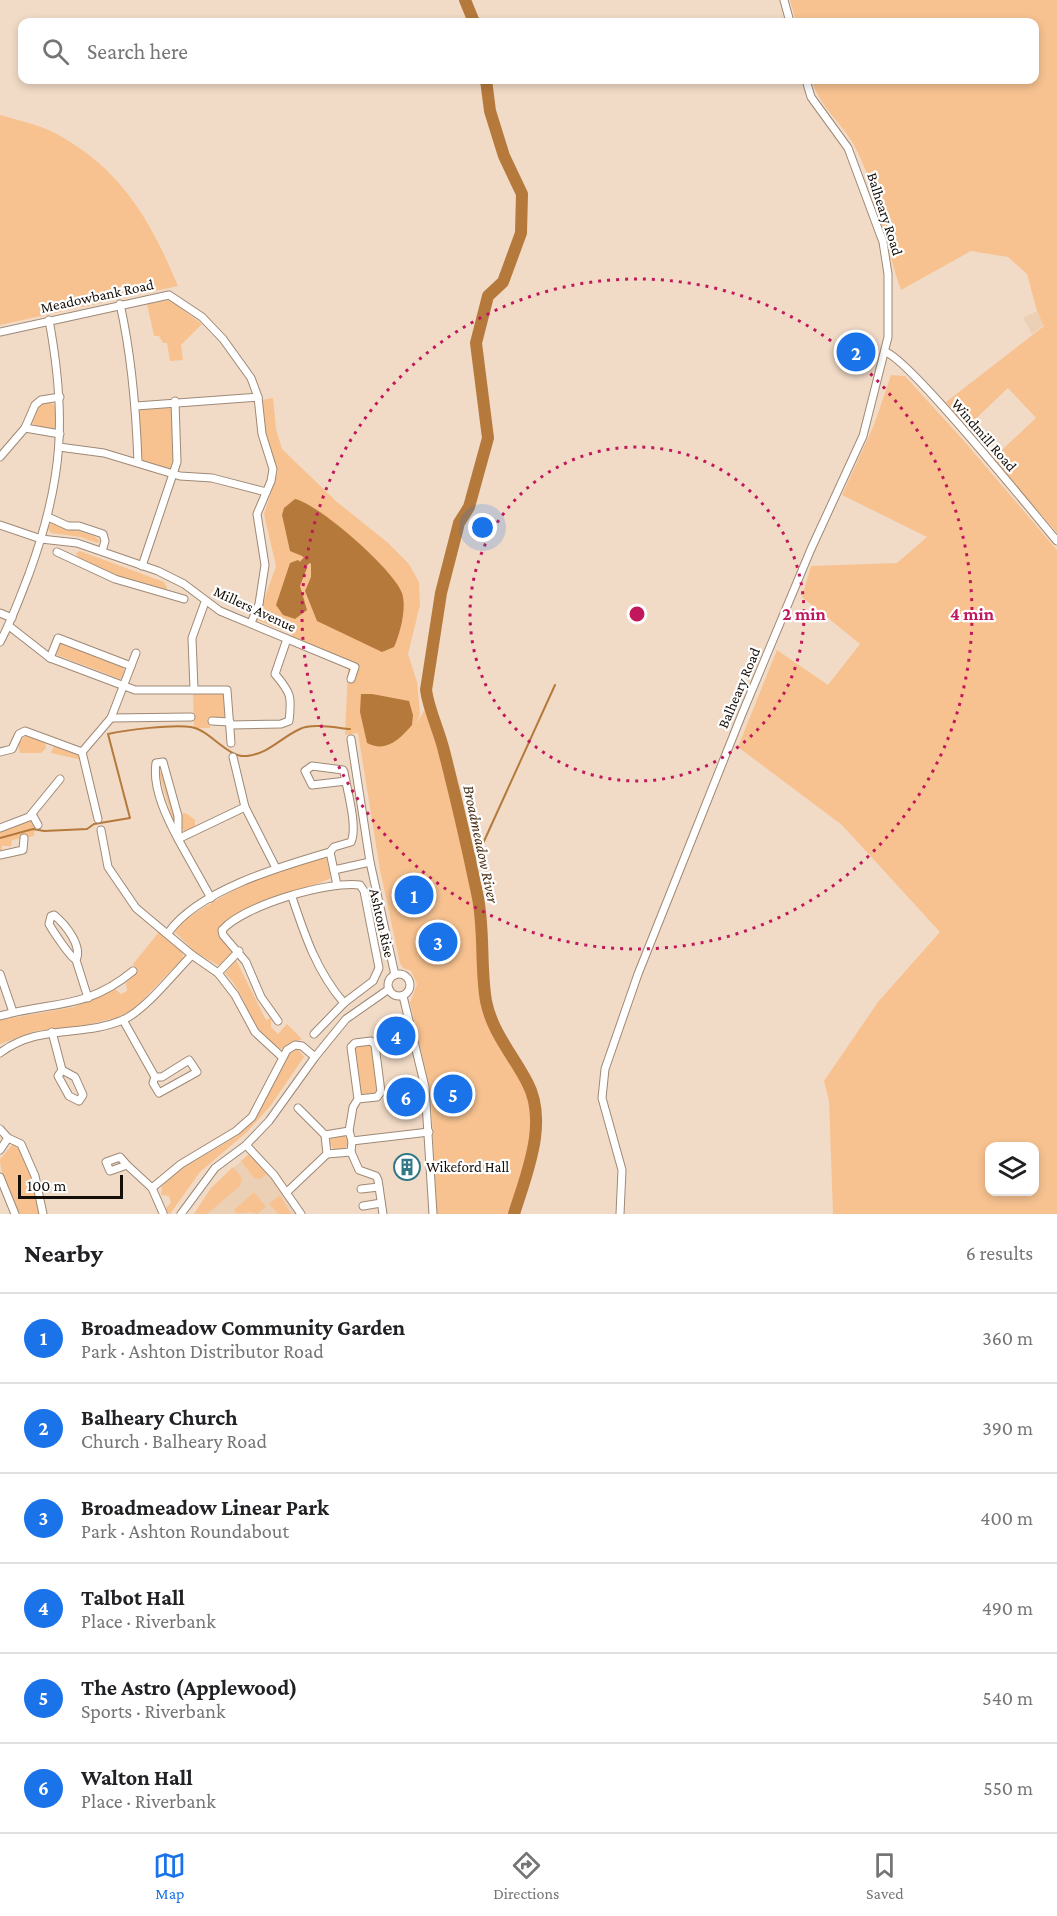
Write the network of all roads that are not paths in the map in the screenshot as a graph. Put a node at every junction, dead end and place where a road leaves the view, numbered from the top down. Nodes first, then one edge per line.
1 (784, 0) edge
2 (789, 18) edge
3 (807, 84) edge
4 (120, 304) junction
5 (49, 320) junction
6 (0, 332) edge
7 (885, 352) junction
8 (60, 397) junction
9 (258, 397) junction
10 (175, 401) junction
11 (136, 406) junction
12 (25, 428) junction
13 (60, 434) junction
14 (60, 447) junction
15 (0, 457) edge
16 (138, 462) junction
17 (173, 474) junction
18 (266, 492) junction
19 (48, 517) junction
20 (0, 525) edge
21 (41, 539) junction
22 (1057, 541) edge
23 (78, 543) junction
24 (102, 550) junction
25 (57, 552) dead end
26 (72, 558) junction
27 (142, 566) junction
28 (176, 580) junction
29 (170, 594) junction
30 (184, 599) dead end
31 (205, 602) junction
32 (0, 613) edge
33 (12, 618) junction
34 (251, 623) junction
35 (9, 626) junction
36 (287, 639) junction
37 (0, 642) edge
38 (136, 653) dead end
39 (50, 658) junction
40 (131, 666) junction
41 (351, 679) dead end
42 (123, 686) junction
43 (194, 689) junction
44 (191, 717) dead end
45 (111, 718) junction
46 (212, 721) dead end
47 (230, 723) junction
48 (351, 739) dead end
49 (231, 743) dead end
50 (0, 752) edge
51 (82, 752) junction
52 (233, 757) dead end
53 (60, 779) dead end
54 (345, 781) junction
55 (245, 807) junction
56 (32, 814) junction
57 (98, 819) dead end
58 (38, 825) dead end
59 (0, 828) edge
60 (101, 830) dead end
61 (24, 838) dead end
62 (178, 839) junction
63 (330, 852) junction
64 (0, 855) edge
65 (370, 862) junction
66 (276, 868) junction
67 (334, 870) junction
68 (337, 885) junction
69 (292, 897) junction
70 (211, 898) junction
71 (168, 933) junction
72 (239, 951) junction
73 (192, 955) junction
74 (76, 960) junction
75 (133, 971) dead end
76 (218, 973) junction
77 (0, 974) edge
78 (395, 975) junction
79 (118, 983) junction
80 (389, 989) junction
81 (123, 991) dead end
82 (403, 996) junction
83 (88, 998) junction
84 (344, 1003) junction
85 (13, 1012) junction
86 (0, 1016) edge
87 (123, 1020) junction
88 (278, 1021) dead end
89 (51, 1032) junction
90 (314, 1034) dead end
91 (0, 1053) edge
92 (282, 1057) junction
93 (315, 1057) junction
94 (62, 1070) dead end
95 (155, 1077) junction
96 (358, 1099) junction
97 (298, 1108) dead end
98 (0, 1130) edge
99 (349, 1131) junction
100 (429, 1132) junction
101 (325, 1135) junction
102 (8, 1138) junction
103 (352, 1141) junction
104 (246, 1145) junction
105 (0, 1150) edge
106 (351, 1152) junction
107 (327, 1154) junction
108 (127, 1165) dead end
109 (0, 1178) edge
110 (379, 1187) junction
111 (153, 1188) junction
112 (361, 1189) dead end
113 (287, 1192) junction
114 (169, 1200) dead end
115 (381, 1203) junction
116 (159, 1204) junction
117 (363, 1206) dead end
118 (15, 1214) edge
119 (43, 1214) edge
120 (163, 1214) edge
121 (182, 1214) edge
122 (301, 1214) edge
123 (383, 1214) edge
124 (433, 1214) edge
125 (620, 1214) edge

1 - 2 street
3 - 7 street, Balheary Road
4 - 5 street, Meadowbank Road
4 - 9 street, Meadowbank Road
4 - 11 street
5 - 6 street, Meadowbank Road
5 - 8 street
7 - 22 street, Windmill Road
7 - 125 street, Balheary Road
8 - 12 street
8 - 13 street
9 - 10 street
9 - 18 street, Meadowbank Road
10 - 11 street
10 - 17 street
11 - 16 street
12 - 13 street
12 - 15 street
13 - 14 street
14 - 16 street
14 - 19 street
16 - 17 street
17 - 18 street
17 - 27 street
18 - 34 street, Meadowbank Road
19 - 21 street
19 - 24 street
20 - 21 street, Millers Avenue
21 - 23 street, Millers Avenue
21 - 33 street
23 - 24 street, Millers Avenue
23 - 26 street
24 - 27 street, Millers Avenue
25 - 26 street
26 - 29 street
27 - 28 street, Millers Avenue
28 - 29 street
28 - 31 street, Millers Avenue
29 - 30 street
31 - 34 street, Millers Avenue
31 - 43 street
32 - 33 street
33 - 35 street
34 - 36 street, Millers Avenue
35 - 37 street
35 - 39 street
36 - 41 street, Millers Avenue
36 - 47 street
38 - 40 street
39 - 40 street
39 - 42 street
40 - 42 street
42 - 43 street
42 - 45 street
43 - 47 street
44 - 45 street
45 - 51 street
46 - 47 street
47 - 49 street
48 - 65 street
50 - 51 street
51 - 57 street
52 - 55 street
53 - 56 street
54 - 54 street
54 - 63 street
55 - 62 street
55 - 66 street
56 - 58 street
56 - 59 street
60 - 71 street
61 - 64 street
62 - 62 street
62 - 70 street
63 - 66 street
63 - 67 street
65 - 67 street
65 - 78 street
66 - 70 street
67 - 68 street
68 - 69 street
68 - 84 street, Ashton Rise
69 - 72 street
69 - 84 street
70 - 71 street
71 - 73 street
72 - 76 street
72 - 88 street
73 - 76 street
73 - 87 street
74 - 74 street
74 - 83 street
75 - 79 street
76 - 92 street
77 - 85 street
78 - 80 street
78 - 82 street
79 - 81 street
79 - 83 street
80 - 82 street
80 - 93 street
82 - 100 street
83 - 85 street
84 - 90 street, Ashton Rise
85 - 86 street
87 - 89 street
87 - 95 street
89 - 91 street
89 - 94 street
92 - 93 street
92 - 111 street
93 - 104 street
95 - 95 street
96 - 96 street
96 - 99 street
97 - 101 street
98 - 102 street
99 - 101 street
99 - 103 street
100 - 103 street
100 - 124 street
101 - 107 street
102 - 105 street
102 - 119 street
103 - 106 street
104 - 113 street
104 - 121 street
106 - 107 street
106 - 110 street
107 - 113 street
108 - 111 street
109 - 118 street
110 - 112 street
110 - 115 street
111 - 116 street
113 - 122 street
114 - 116 street
115 - 117 street
115 - 123 street
116 - 120 street

